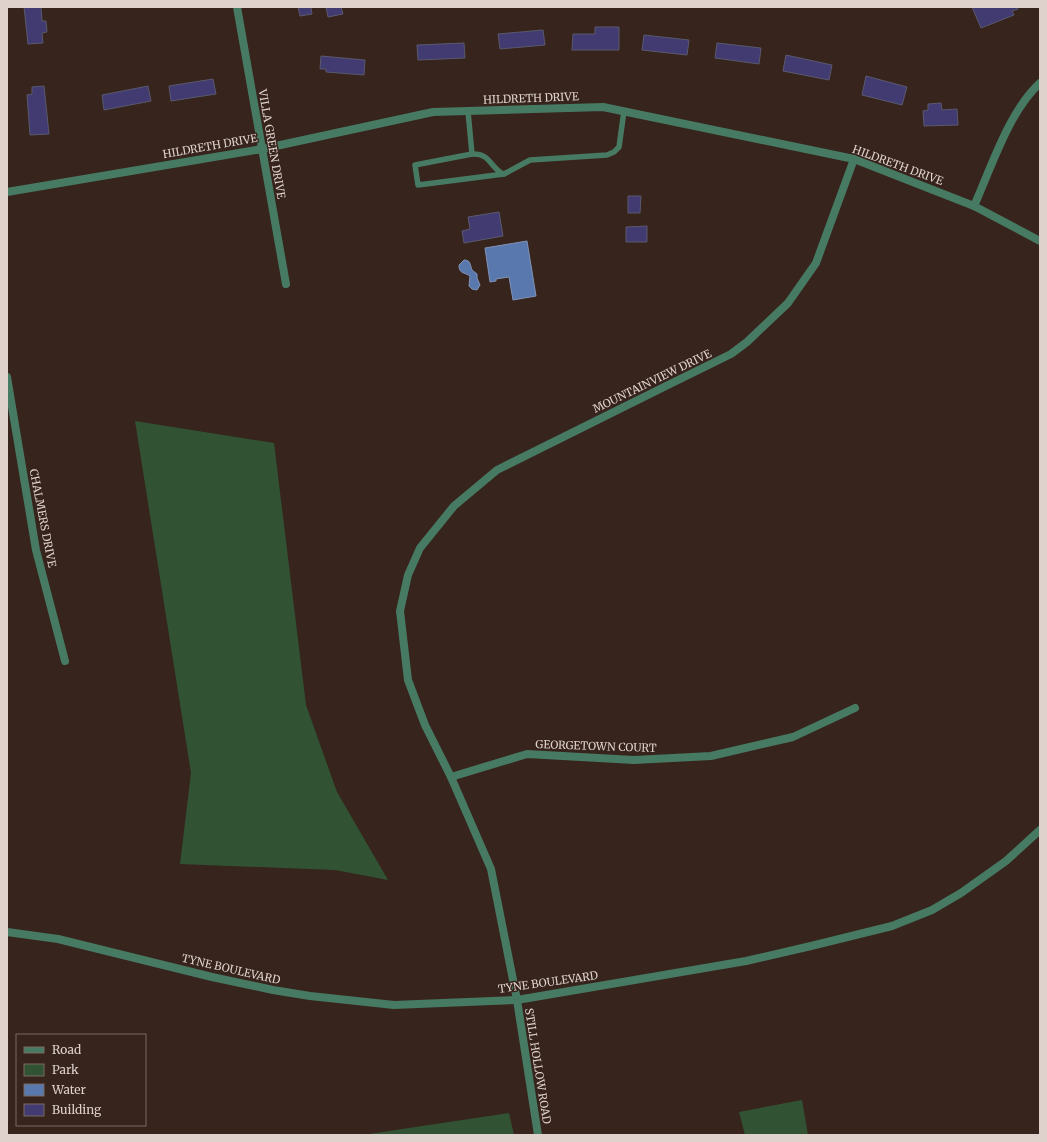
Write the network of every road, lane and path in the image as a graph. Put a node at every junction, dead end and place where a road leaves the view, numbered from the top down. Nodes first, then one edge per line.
1 (237, 7) edge
2 (1040, 83) edge
3 (468, 111) junction
4 (624, 111) junction
5 (262, 149) junction
6 (472, 154) junction
7 (854, 159) junction
8 (504, 174) junction
9 (7, 192) edge
10 (974, 206) junction
11 (1040, 241) edge
12 (286, 284) dead end
13 (7, 377) edge
14 (65, 661) dead end
15 (855, 708) dead end
16 (451, 777) junction
17 (1040, 830) edge
18 (7, 932) edge
19 (517, 1000) junction
20 (538, 1135) edge

1 - 5 street, VILLA GREEN DRIVE
2 - 10 street
3 - 4 street, HILDRETH DRIVE
3 - 5 street, HILDRETH DRIVE
3 - 6 lane
4 - 7 street, HILDRETH DRIVE
4 - 8 lane
5 - 9 street, HILDRETH DRIVE
5 - 12 street, VILLA GREEN DRIVE
6 - 8 lane
6 - 8 lane
7 - 10 street, HILDRETH DRIVE
7 - 16 street, MOUNTAINVIEW DRIVE
10 - 11 street, HILDRETH DRIVE
13 - 14 street, CHALMERS DRIVE
15 - 16 street, GEORGETOWN COURT
16 - 19 street
17 - 19 street, TYNE BOULEVARD
18 - 19 street, TYNE BOULEVARD
19 - 20 street, STILL HOLLOW ROAD

